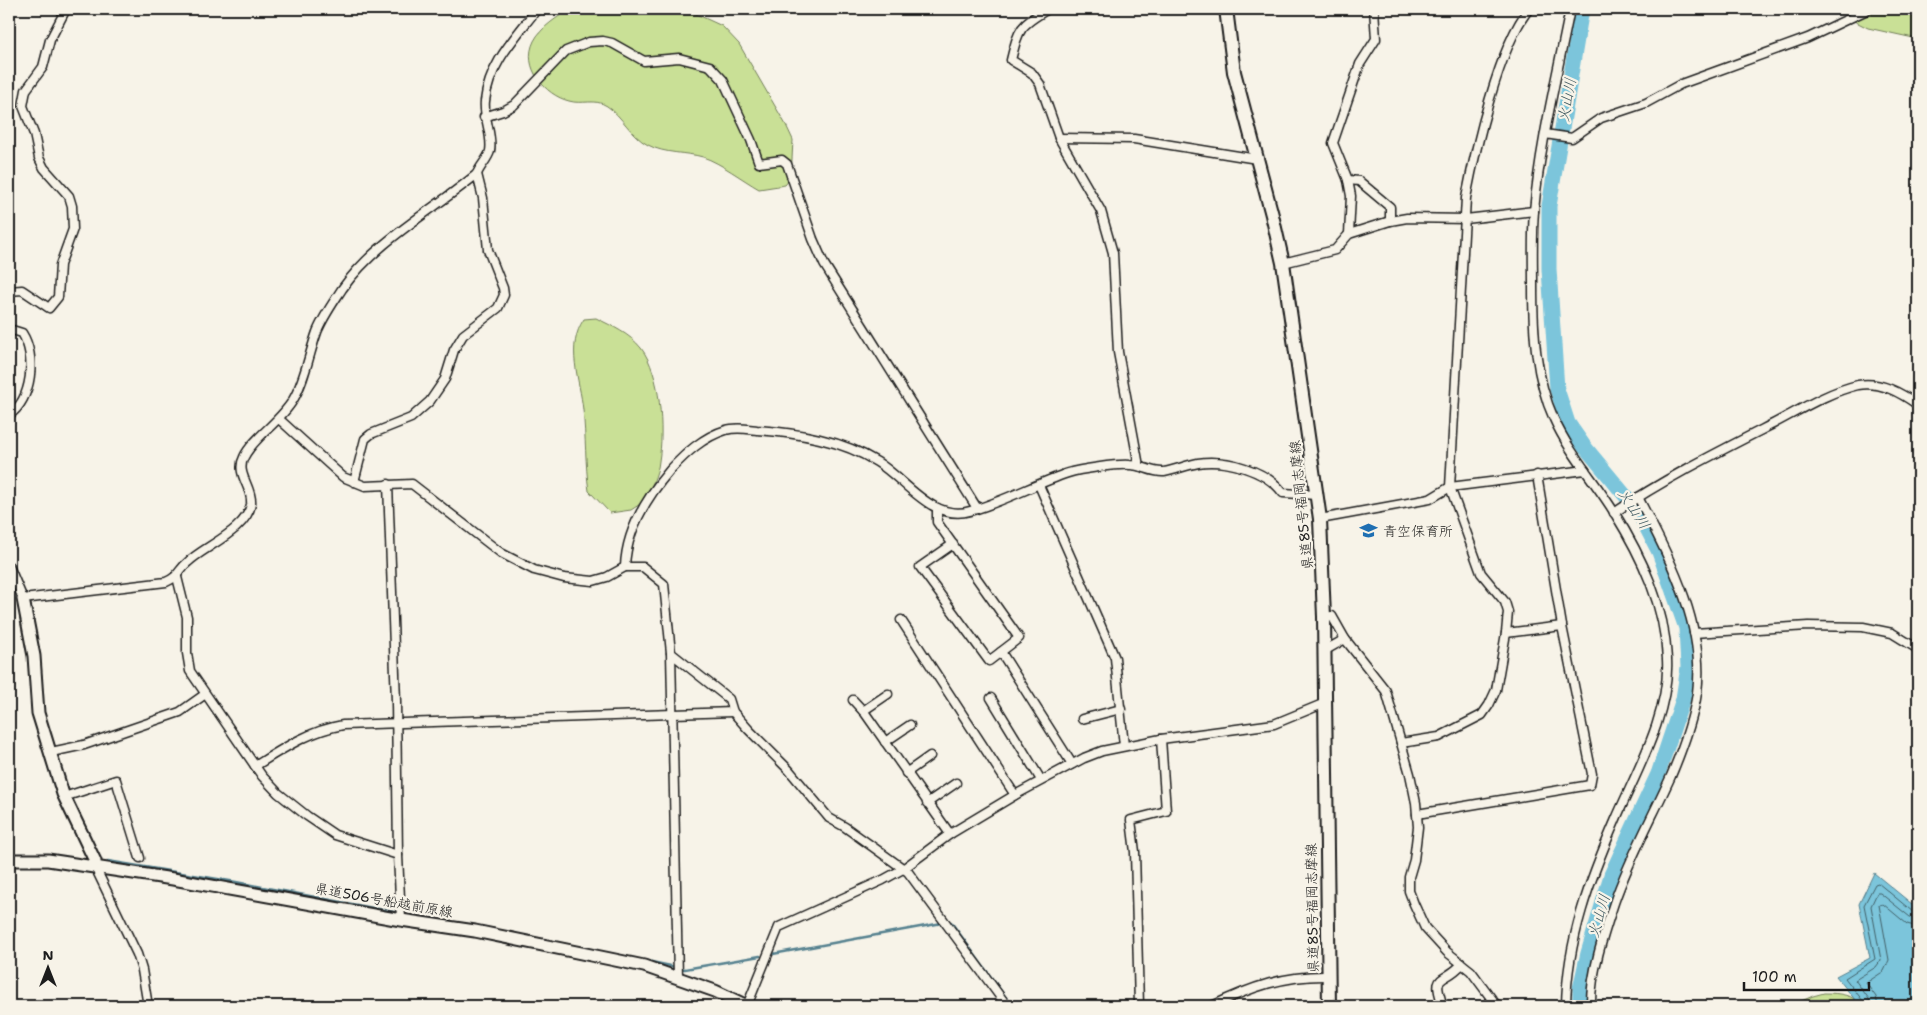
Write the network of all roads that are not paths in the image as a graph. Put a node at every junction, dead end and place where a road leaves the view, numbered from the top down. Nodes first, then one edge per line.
1 (66, 9) edge
2 (536, 9) edge
3 (1048, 9) edge
4 (1226, 9) edge
5 (1374, 9) edge
6 (1528, 9) edge
7 (1570, 9) edge
8 (1869, 9) edge
9 (484, 118) junction
10 (1548, 135) junction
11 (1059, 138) junction
12 (1257, 159) junction
13 (477, 174) junction
14 (1348, 180) junction
15 (1534, 211) junction
16 (1466, 219) junction
17 (1390, 221) junction
18 (1350, 234) junction
19 (1283, 263) junction
20 (9, 291) edge
21 (9, 329) edge
22 (1918, 405) edge
23 (9, 415) edge
24 (279, 419) junction
25 (1139, 466) junction
26 (1585, 470) junction
27 (1538, 475) junction
28 (354, 482) junction
29 (388, 484) junction
30 (1039, 485) junction
31 (1450, 487) junction
32 (1317, 494) junction
33 (1637, 498) junction
34 (937, 508) junction
35 (977, 508) junction
36 (1614, 513) junction
37 (1320, 519) junction
38 (953, 544) junction
39 (9, 566) edge
40 (625, 567) junction
41 (177, 578) junction
42 (23, 599) junction
43 (1324, 616) junction
44 (901, 620) dead end
45 (1562, 626) junction
46 (1506, 633) junction
47 (1694, 633) junction
48 (1345, 639) junction
49 (1918, 649) edge
50 (1324, 651) junction
51 (671, 652) junction
52 (1001, 652) junction
53 (888, 694) dead end
54 (204, 695) junction
55 (991, 698) dead end
56 (853, 700) dead end
57 (1325, 703) junction
58 (1121, 708) junction
59 (863, 711) junction
60 (734, 712) junction
61 (671, 714) junction
62 (1082, 719) dead end
63 (396, 723) junction
64 (910, 725) dead end
65 (1161, 739) junction
66 (885, 742) junction
67 (1401, 742) junction
68 (1124, 746) junction
69 (50, 752) junction
70 (930, 756) dead end
71 (1072, 764) junction
72 (255, 766) junction
73 (906, 773) junction
74 (1041, 780) junction
75 (956, 783) dead end
76 (1014, 794) junction
77 (64, 797) junction
78 (927, 803) junction
79 (1417, 814) junction
80 (950, 834) junction
81 (398, 855) junction
82 (140, 858) dead end
83 (9, 860) edge
84 (95, 867) junction
85 (903, 869) junction
86 (401, 920) junction
87 (1462, 964) junction
88 (1328, 976) junction
89 (678, 977) junction
90 (1492, 998) junction
91 (148, 1006) edge
92 (747, 1006) edge
93 (1007, 1006) edge
94 (1139, 1006) edge
95 (1212, 1006) edge
96 (1329, 1006) edge
97 (1443, 1006) edge
98 (1488, 1006) edge
99 (1497, 1006) edge
100 (1566, 1006) edge
101 (1591, 1006) edge

1 - 20 street
2 - 9 street
3 - 11 street
4 - 12 main road, 県道85号福岡志摩線
5 - 14 street
6 - 16 street
7 - 10 street
8 - 10 street
9 - 13 street
9 - 35 street
10 - 15 street
11 - 12 street
11 - 25 street
12 - 19 main road, 県道85号福岡志摩線
13 - 24 street
13 - 28 street
14 - 17 street
14 - 18 street
15 - 16 street
15 - 26 street
16 - 17 street
16 - 31 street
17 - 18 street
18 - 19 street
19 - 32 main road, 県道85号福岡志摩線
21 - 23 street
22 - 33 street
24 - 28 street
24 - 41 street
25 - 30 street
25 - 32 street
26 - 27 street
26 - 36 street
27 - 31 street
27 - 45 street
28 - 29 street
29 - 40 street
29 - 63 street
30 - 35 street
30 - 58 street
31 - 37 street
31 - 46 street
32 - 37 main road, 県道85号福岡志摩線
33 - 36 street
33 - 47 street
34 - 35 street
34 - 38 street
34 - 40 street
36 - 100 street
37 - 43 main road, 県道85号福岡志摩線
38 - 52 street
38 - 52 street
39 - 42 street
40 - 51 street
41 - 42 street
41 - 54 street
42 - 69 main road
43 - 48 street
43 - 50 main road, 県道85号福岡志摩線
44 - 76 street
45 - 46 street
45 - 79 street
46 - 67 street
47 - 49 street
47 - 101 street
48 - 50 street
48 - 67 street
50 - 57 main road, 県道85号福岡志摩線
51 - 60 street
51 - 61 street
52 - 71 street
53 - 59 street
54 - 69 street
54 - 72 street
55 - 74 street
56 - 59 street
57 - 65 street
57 - 88 main road, 県道85号福岡志摩線
58 - 62 street
58 - 68 street
59 - 66 street
60 - 61 street
60 - 85 street
61 - 63 street
61 - 89 street
63 - 72 street
63 - 81 street
64 - 66 street
65 - 68 street
65 - 94 street
66 - 73 street
67 - 79 street
68 - 71 street
69 - 77 main road
70 - 73 street
71 - 74 street
72 - 81 street
73 - 78 street
74 - 76 street
75 - 78 street
76 - 80 street
77 - 82 street
77 - 84 main road
78 - 80 street
79 - 87 street
80 - 85 street
81 - 86 street
83 - 84 main road, 県道506号船越前原線
84 - 86 main road, 県道506号船越前原線
84 - 91 street
85 - 92 street
85 - 93 street
86 - 89 main road, 県道506号船越前原線
87 - 90 street
87 - 97 street
88 - 95 street
88 - 96 main road, 県道85号福岡志摩線
89 - 92 main road, 県道506号船越前原線
90 - 98 street
90 - 99 street

